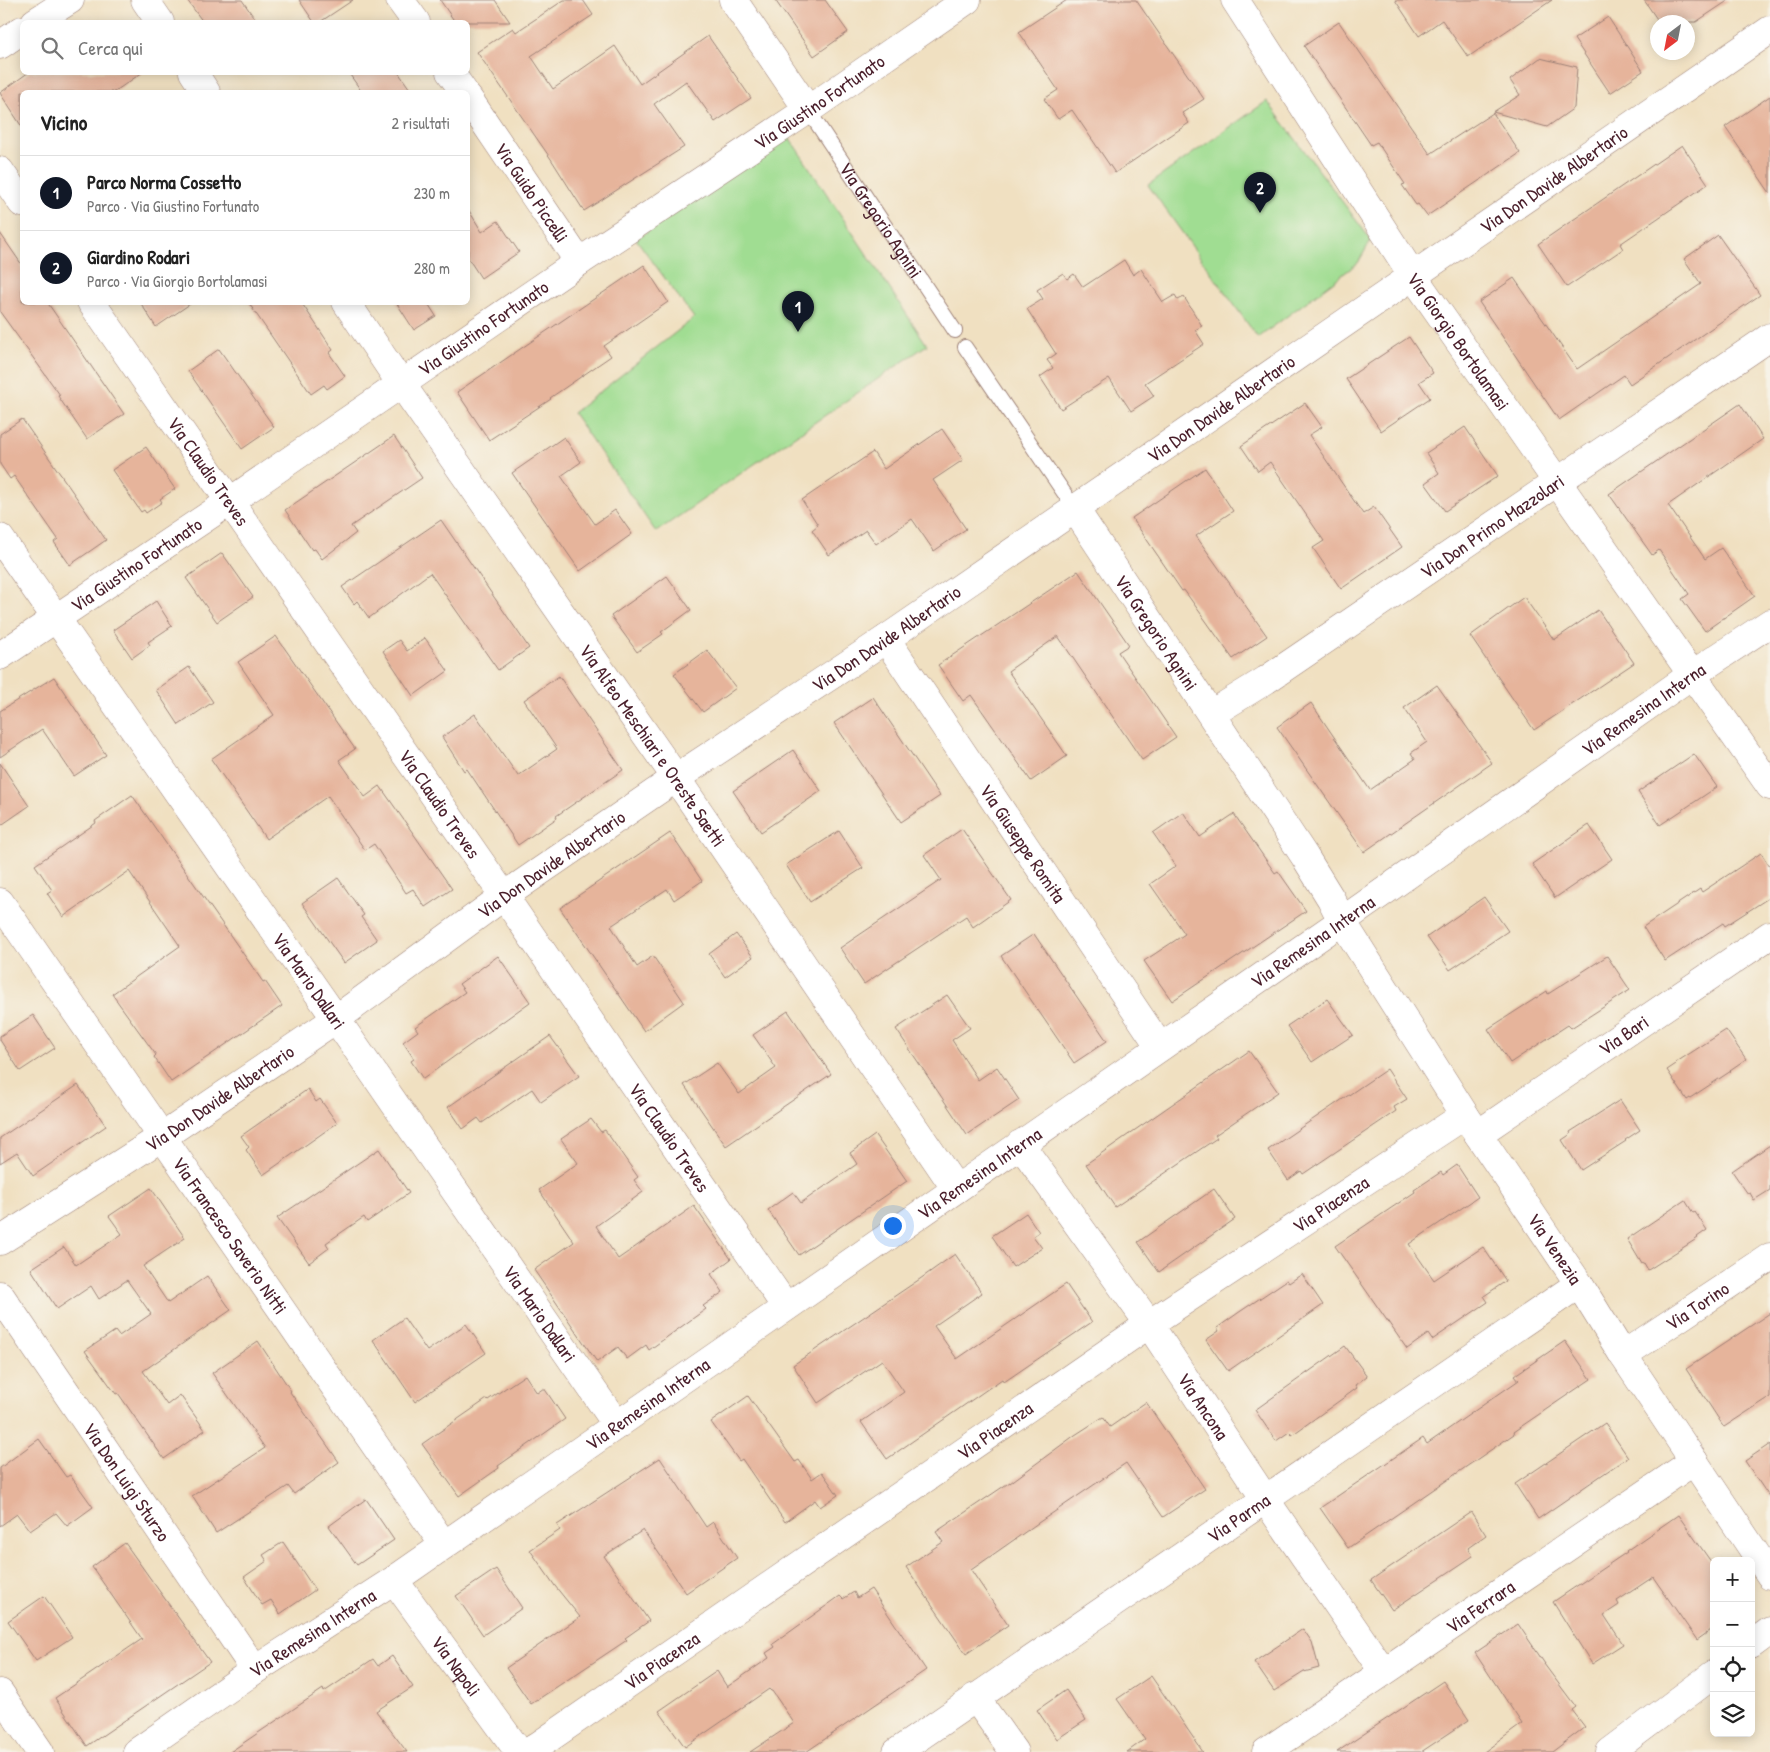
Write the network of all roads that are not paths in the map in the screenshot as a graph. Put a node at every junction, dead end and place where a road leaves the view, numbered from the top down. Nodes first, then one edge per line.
1 (70, 0) edge
2 (145, 0) edge
3 (400, 0) edge
4 (733, 0) edge
5 (967, 0) edge
6 (1235, 0) edge
7 (38, 20) edge
8 (159, 20) edge
9 (415, 20) edge
10 (20, 31) edge
11 (1768, 36) edge
12 (0, 45) edge
13 (195, 75) edge
14 (452, 75) edge
15 (205, 90) edge
16 (463, 90) edge
17 (470, 101) edge
18 (808, 110) junction
19 (0, 171) edge
20 (20, 200) edge
21 (579, 262) junction
22 (1413, 276) junction
23 (93, 305) edge
24 (348, 305) edge
25 (955, 331) dead end
26 (1770, 337) edge
27 (965, 347) dead end
28 (402, 384) junction
29 (1557, 483) junction
30 (229, 502) junction
31 (1076, 509) junction
32 (0, 538) edge
33 (56, 618) junction
34 (1770, 623) edge
35 (886, 639) junction
36 (0, 656) edge
37 (1693, 674) junction
38 (1211, 714) junction
39 (676, 778) junction
40 (1770, 786) edge
41 (504, 896) junction
42 (0, 902) edge
43 (1342, 921) junction
44 (1770, 935) edge
45 (336, 1018) junction
46 (1160, 1047) junction
47 (1472, 1124) junction
48 (162, 1137) junction
49 (1020, 1144) junction
50 (956, 1189) junction
51 (0, 1241) edge
52 (1770, 1258) edge
53 (1579, 1284) junction
54 (0, 1295) edge
55 (786, 1307) junction
56 (1149, 1324) junction
57 (1623, 1355) junction
58 (617, 1425) junction
59 (1694, 1461) junction
60 (1265, 1499) junction
61 (444, 1545) junction
62 (1769, 1569) edge
63 (394, 1580) junction
64 (1770, 1631) edge
65 (1755, 1642) edge
66 (255, 1670) junction
67 (1384, 1671) junction
68 (1710, 1677) edge
69 (0, 1693) edge
70 (975, 1697) junction
71 (40, 1752) edge
72 (137, 1752) edge
73 (518, 1752) edge
74 (529, 1752) edge
75 (897, 1752) edge
76 (1014, 1752) edge
77 (1266, 1752) edge
78 (1610, 1752) edge

1 - 7 street
2 - 8 street
3 - 9 street
4 - 18 street
5 - 18 street, Via Giustino Fortunato
6 - 22 street, Via Giorgio Bortolamasi
10 - 12 street
11 - 22 street, Via Don Davide Albertario
13 - 15 street
14 - 16 street
17 - 21 street, Via Guido Piccelli
18 - 21 street, Via Giustino Fortunato
18 - 25 lane, Via Gregorio Agnini
19 - 20 street
21 - 28 street, Via Giustino Fortunato
22 - 29 street, Via Giorgio Bortolamasi
22 - 31 street, Via Don Davide Albertario
23 - 30 street, Via Claudio Treves
24 - 28 street, Via Alfeo Meschiari e Oreste Saetti
26 - 29 street, Via Don Primo Mazzolari
27 - 31 lane, Via Gregorio Agnini
28 - 30 street, Via Giustino Fortunato
28 - 39 street, Via Alfeo Meschiari e Oreste Saetti
29 - 37 street, Via Giorgio Bortolamasi
29 - 38 street, Via Don Primo Mazzolari
30 - 33 street, Via Giustino Fortunato
30 - 41 street, Via Claudio Treves
31 - 35 street, Via Don Davide Albertario
31 - 38 street, Via Gregorio Agnini
32 - 33 street, Via Mario Dallari
33 - 36 street, Via Giustino Fortunato
33 - 45 street, Via Mario Dallari
34 - 37 street, Via Remesina Interna
35 - 39 street, Via Don Davide Albertario
35 - 46 street, Via Giuseppe Romita
37 - 40 street, Via Giorgio Bortolamasi
37 - 43 street, Via Remesina Interna
38 - 43 street, Via Gregorio Agnini
39 - 41 street, Via Don Davide Albertario
39 - 50 street, Via Alfeo Meschiari e Oreste Saetti
41 - 45 street, Via Don Davide Albertario
41 - 55 street, Via Claudio Treves
42 - 48 street, Via Francesco Saverio Nitti
43 - 46 street, Via Remesina Interna
43 - 47 street, Via Venezia
44 - 47 street, Via Bari
45 - 48 street, Via Don Davide Albertario
45 - 58 street, Via Mario Dallari
46 - 49 street, Via Remesina Interna
47 - 53 street, Via Venezia
47 - 56 street, Via Piacenza
48 - 51 street, Via Don Davide Albertario
48 - 61 street, Via Francesco Saverio Nitti
49 - 50 street, Via Remesina Interna
49 - 56 street, Via Ancona
50 - 55 street, Via Remesina Interna
52 - 57 street, Via Torino
53 - 57 street, Via Venezia
53 - 60 street, Via Parma
54 - 66 street, Via Don Luigi Sturzo
55 - 58 street, Via Remesina Interna
56 - 60 street, Via Ancona
56 - 74 street, Via Piacenza
57 - 59 street, Via Venezia
58 - 61 street, Via Remesina Interna
59 - 62 street, Via Venezia
59 - 67 street, Via Ferrara
60 - 67 street, Via Ancona
60 - 70 street, Via Parma
61 - 63 street, Via Remesina Interna
63 - 66 street, Via Remesina Interna
63 - 73 street, Via Napoli
64 - 65 street
66 - 72 street, Via Remesina Interna
67 - 77 street, Via Ferrara
68 - 78 street
69 - 71 street
70 - 75 street, Via Parma
70 - 76 street

